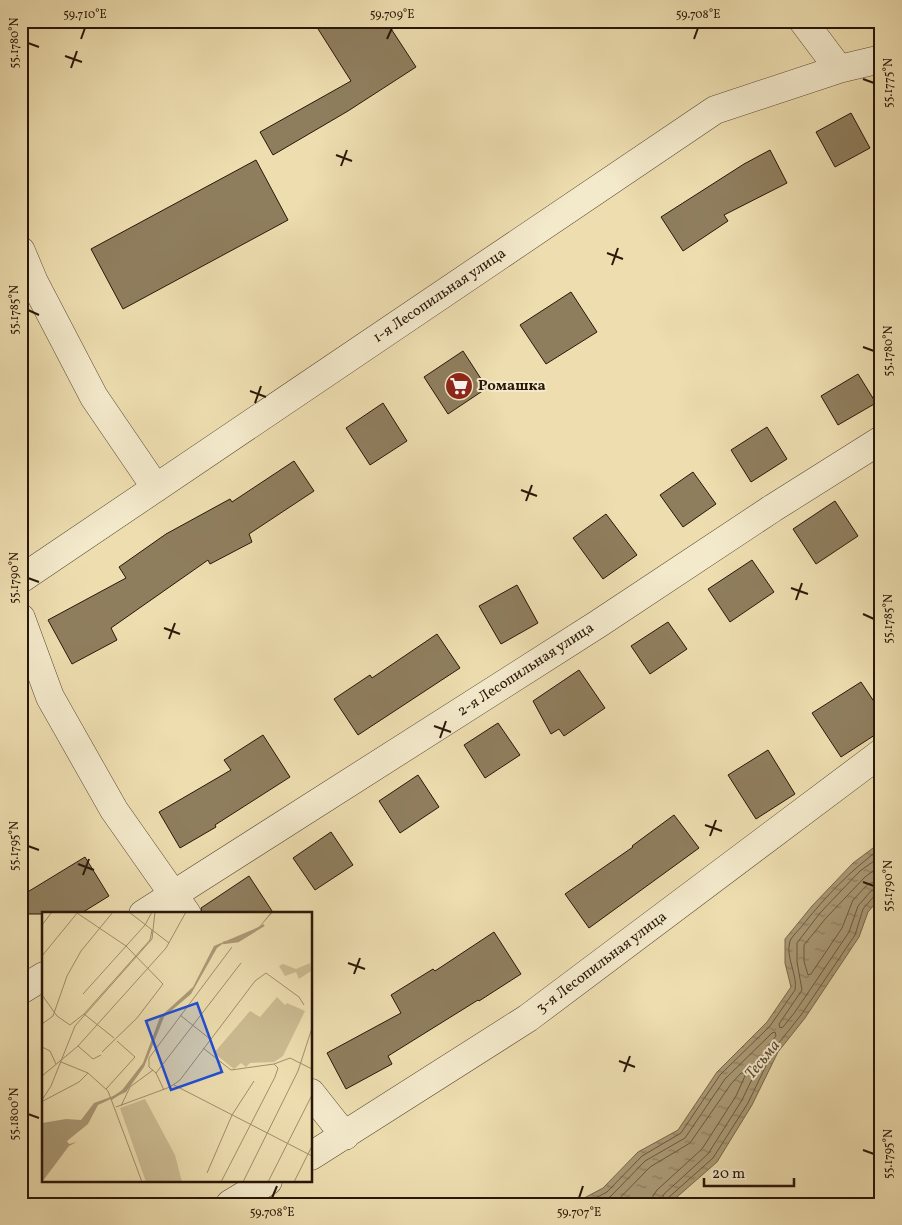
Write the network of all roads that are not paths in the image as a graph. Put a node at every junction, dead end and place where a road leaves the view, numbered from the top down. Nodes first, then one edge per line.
1 (803, 21) edge
2 (881, 59) edge
3 (839, 69) junction
4 (21, 251) edge
5 (881, 440) edge
6 (156, 488) junction
7 (21, 580) edge
8 (21, 618) edge
9 (881, 754) edge
10 (180, 904) edge
11 (150, 912) edge
12 (42, 977) edge
13 (21, 990) edge
14 (312, 1094) edge
15 (345, 1136) junction
16 (312, 1155) edge
17 (266, 1182) edge
18 (230, 1204) edge

1 - 3 street
2 - 3 street, 1-я Лесопильная улица
3 - 6 street, 1-я Лесопильная улица
4 - 6 street
5 - 10 street, 2-я Лесопильная улица
6 - 7 street, 1-я Лесопильная улица
8 - 10 street
9 - 15 street, 3-я Лесопильная улица
10 - 11 street, 2-я Лесопильная улица
12 - 13 street
14 - 15 street
15 - 16 street, 3-я Лесопильная улица
17 - 18 street

